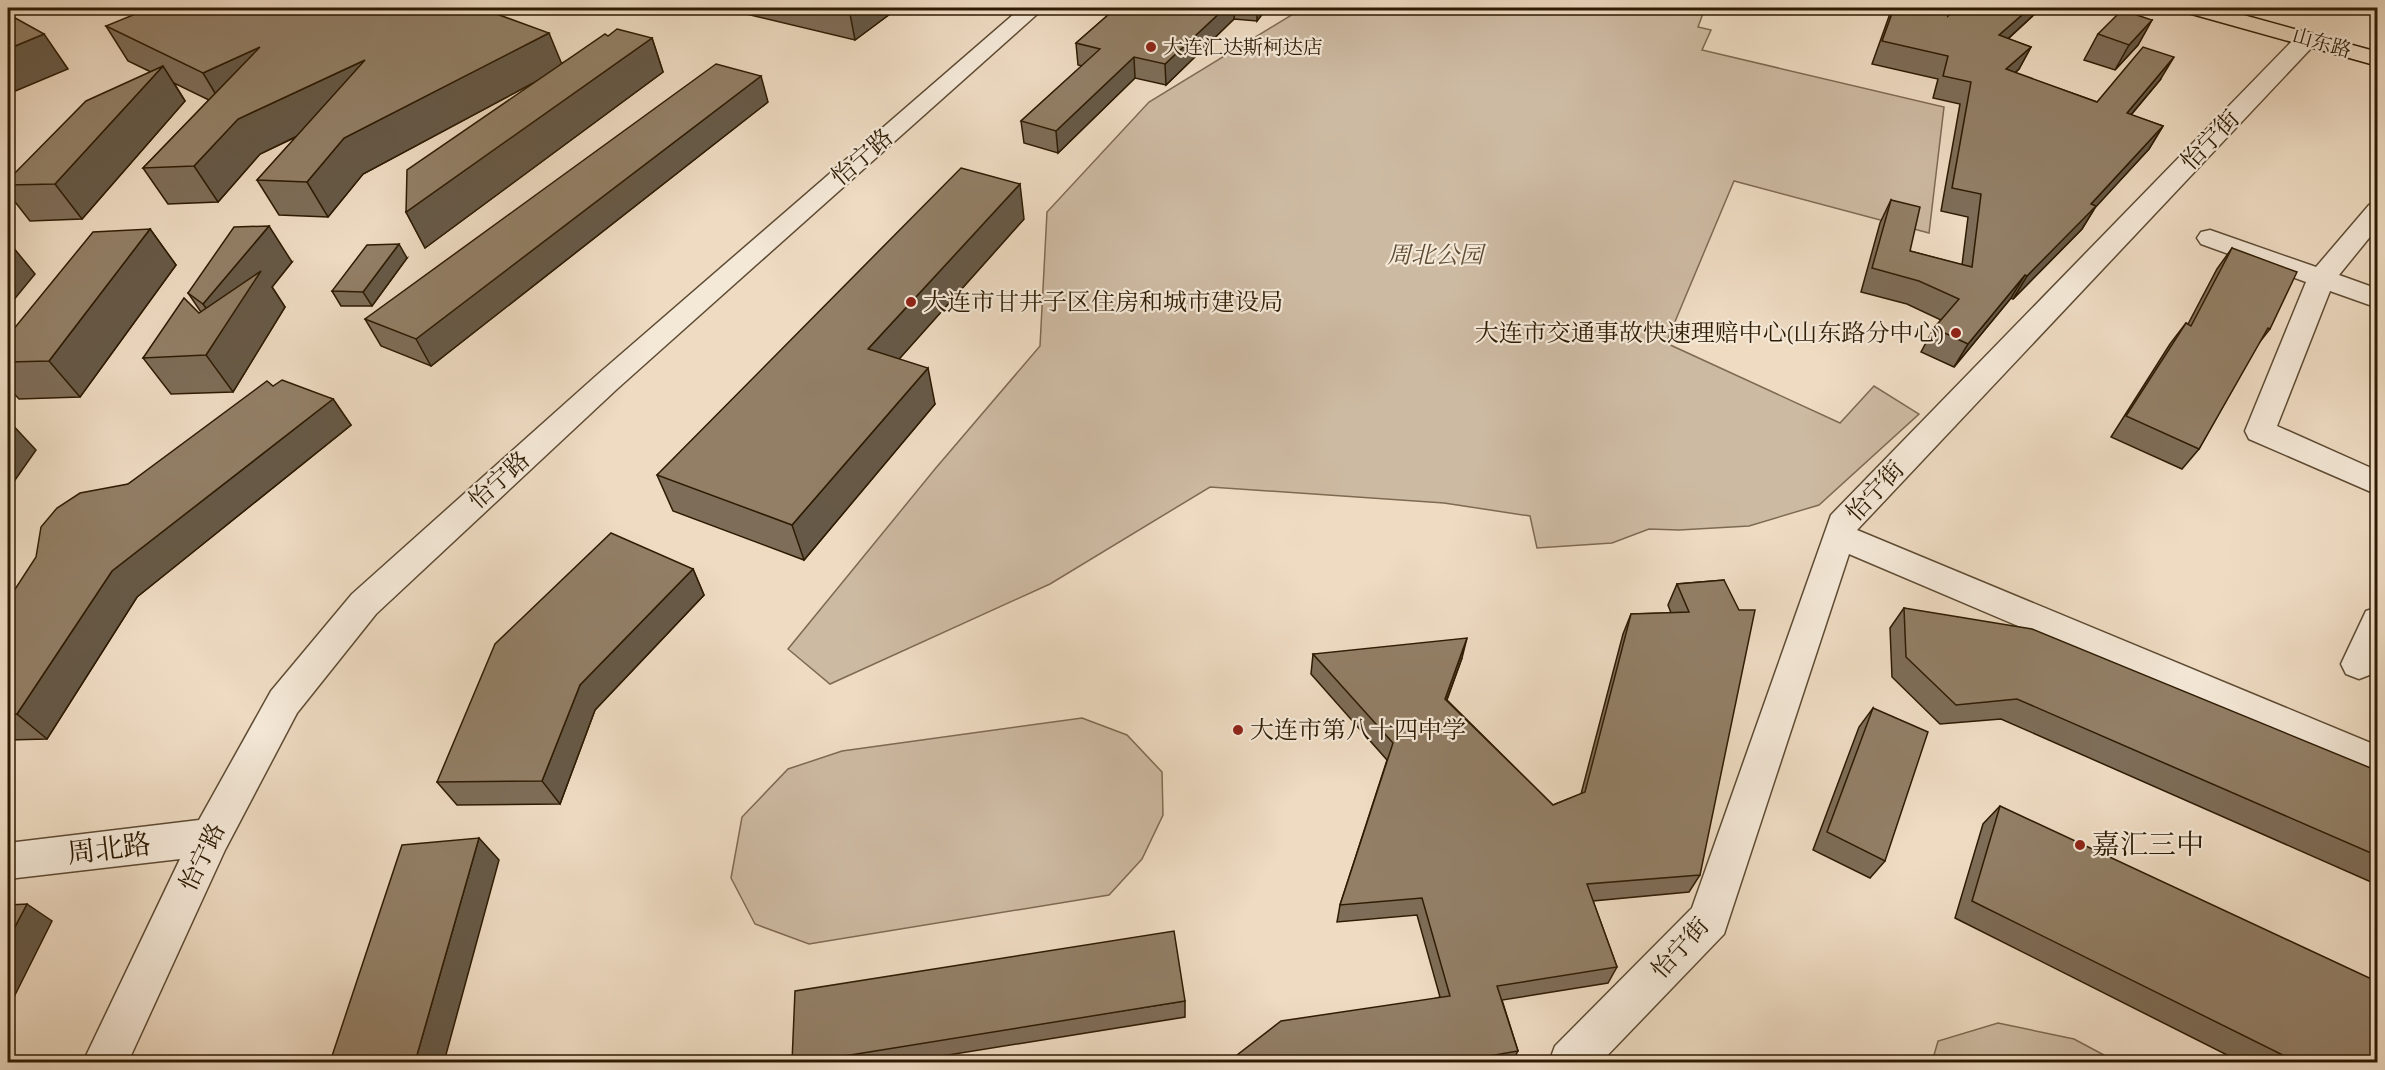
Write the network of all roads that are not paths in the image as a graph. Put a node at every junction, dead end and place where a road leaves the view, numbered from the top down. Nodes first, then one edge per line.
1 (1034, 8) edge
2 (2203, 8) edge
3 (2307, 39) junction
4 (2378, 59) edge
5 (2378, 210) edge
6 (2210, 238) dead end
7 (2321, 279) junction
8 (2378, 299) edge
9 (2378, 484) edge
10 (1839, 536) junction
11 (2378, 621) edge
12 (2359, 664) dead end
13 (2378, 763) edge
14 (211, 837) junction
15 (8, 861) edge
16 (105, 1062) edge
17 (1571, 1062) edge

1 - 14 street, 怡宁路
2 - 3 main road, 山东路
3 - 4 main road, 山东路
3 - 10 street, 怡宁街
5 - 7 street
6 - 7 street
7 - 8 street
7 - 9 street
10 - 13 street
10 - 17 street, 怡宁街
11 - 12 street
14 - 15 street, 周北路
14 - 16 street, 怡宁路

